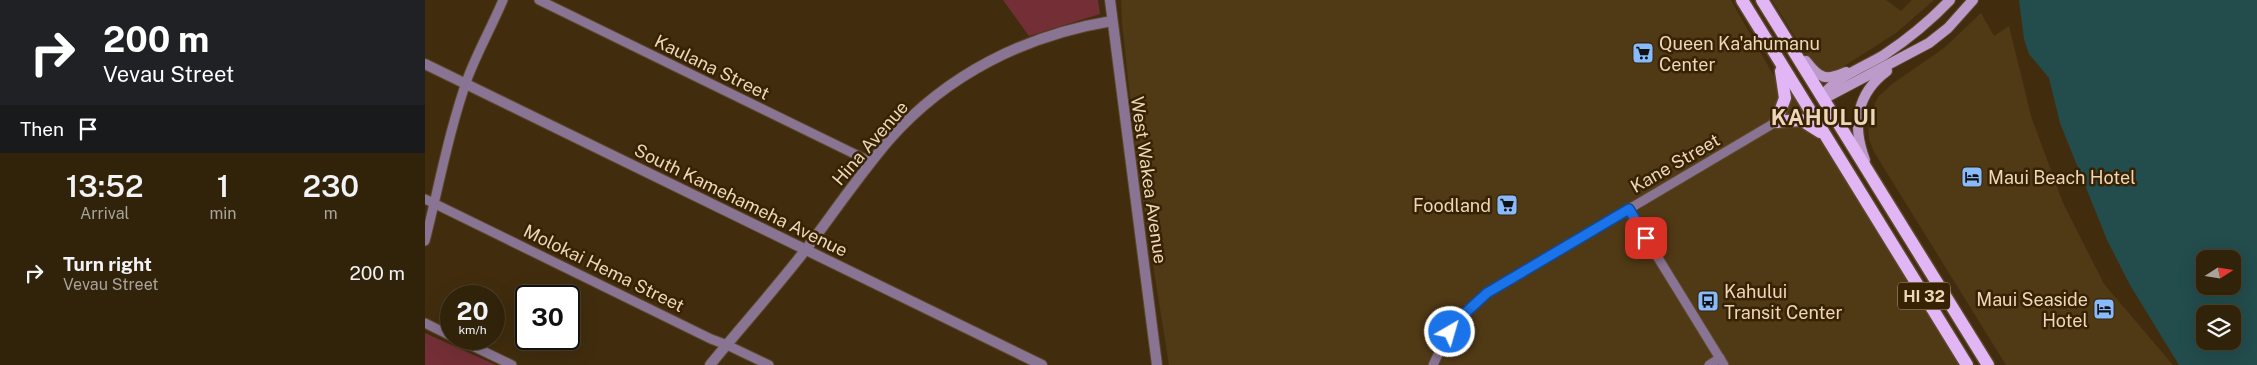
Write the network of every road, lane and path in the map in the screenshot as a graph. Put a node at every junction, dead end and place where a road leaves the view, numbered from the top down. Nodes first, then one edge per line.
1 (503, 0) edge
2 (539, 0) edge
3 (1110, 0) edge
4 (1743, 0) edge
5 (1762, 0) edge
6 (1973, 0) edge
7 (1949, 2) edge
8 (1959, 17) junction
9 (1112, 20) junction
10 (1796, 53) junction
11 (1909, 55) junction
12 (1778, 60) junction
13 (425, 64) edge
14 (1868, 64) junction
15 (466, 83) junction
16 (1823, 96) junction
17 (1806, 106) junction
18 (1776, 122) junction
19 (1825, 135) junction
20 (871, 162) junction
21 (1870, 173) junction
22 (425, 199) edge
23 (434, 203) junction
24 (1629, 209) junction
25 (425, 241) edge
26 (1914, 244) junction
27 (805, 250) junction
28 (1899, 254) junction
29 (425, 323) edge
30 (440, 330) edge
31 (727, 344) junction
32 (481, 350) edge
33 (1722, 362) edge
34 (512, 365) edge
35 (710, 365) edge
36 (769, 365) edge
37 (1041, 365) edge
38 (1157, 365) edge
39 (1433, 365) edge
40 (1709, 365) edge
41 (1967, 365) edge
42 (1988, 365) edge

1 - 15 street
2 - 20 street, Kaulana Street
3 - 9 street, West Wakea Avenue
4 - 12 main road, HI 32
5 - 10 main road, HI 32
6 - 8 main road
7 - 8 main road
7 - 14 main road
8 - 11 main road
9 - 20 street, Hina Avenue
9 - 38 street, West Wakea Avenue
10 - 14 main road
10 - 16 main road, HI 32
11 - 16 main road
11 - 21 main road
12 - 17 main road, HI 32
12 - 18 main road
13 - 15 street, South Kamehameha Avenue
14 - 16 main road
15 - 23 street
15 - 27 street, South Kamehameha Avenue
16 - 17 main road
16 - 21 main road, HI 32
17 - 18 main road
17 - 19 main road, HI 32
18 - 19 main road
18 - 24 street, Kane Street
19 - 28 main road, HI 32
20 - 27 street, Hina Avenue
21 - 26 main road, HI 32
22 - 23 street, Molokai Hema Street
23 - 25 street
23 - 31 street, Molokai Hema Street
24 - 33 street
24 - 39 street, Kane Street
26 - 28 main road
26 - 42 main road, HI 32
27 - 31 street, Hina Avenue
27 - 37 street, South Kamehameha Avenue
28 - 41 main road, HI 32
29 - 30 street
31 - 35 street, Hina Avenue
31 - 36 street, Molokai Hema Street
32 - 34 street
33 - 40 street

